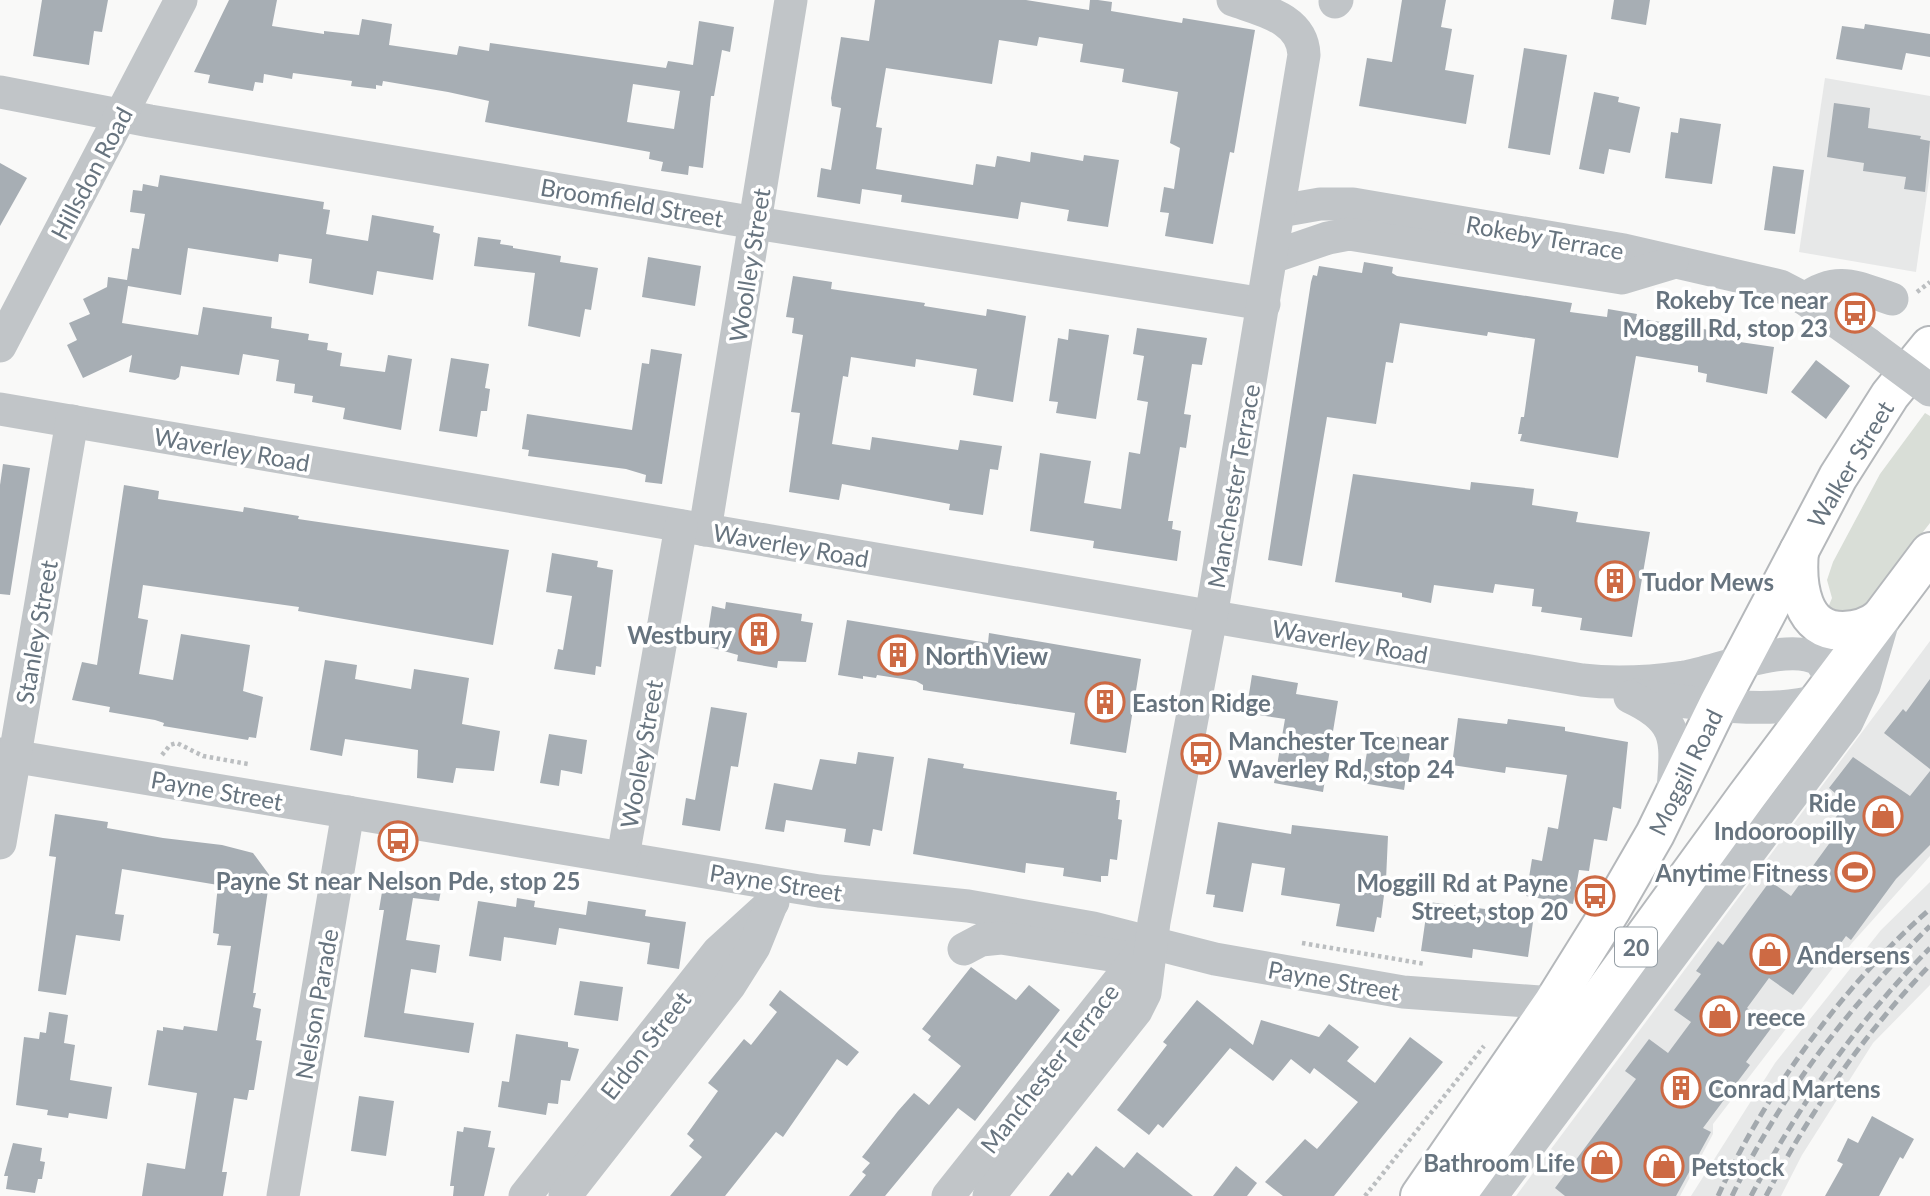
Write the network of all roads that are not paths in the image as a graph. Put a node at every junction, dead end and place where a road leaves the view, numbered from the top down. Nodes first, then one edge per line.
1 (181, 0) edge
2 (792, 0) edge
3 (1233, 0) edge
4 (0, 92) edge
5 (122, 116) junction
6 (1280, 211) junction
7 (756, 223) junction
8 (1272, 257) junction
9 (1672, 263) junction
10 (1805, 299) junction
11 (1892, 299) dead end
12 (1264, 304) junction
13 (0, 346) edge
14 (1930, 346) edge
15 (1930, 390) edge
16 (0, 409) edge
17 (72, 421) junction
18 (693, 528) junction
19 (1799, 551) junction
20 (1930, 552) edge
21 (1884, 614) junction
22 (1211, 617) junction
23 (1740, 664) junction
24 (1582, 680) junction
25 (1826, 690) junction
26 (1623, 694) junction
27 (1719, 703) junction
28 (7, 755) edge
29 (1672, 798) junction
30 (348, 812) junction
31 (0, 843) edge
32 (623, 857) junction
33 (779, 893) junction
34 (964, 949) dead end
35 (1143, 951) junction
36 (1553, 1003) junction
37 (283, 1196) edge
38 (525, 1196) edge
39 (565, 1196) edge
40 (948, 1196) edge
41 (989, 1196) edge
42 (1420, 1196) edge
43 (1455, 1196) edge
44 (1491, 1196) edge

1 - 5 street, Hillsdon Road
2 - 7 street, Woolley Street
3 - 6 street, Manchester Terrace
4 - 5 street, Broomfield Street
5 - 7 street, Broomfield Street
5 - 13 street, Hillsdon Road
6 - 8 street, Manchester Terrace
6 - 9 street, Rokeby Terrace
7 - 12 street, Broomfield Street
7 - 18 street, Woolley Street
8 - 9 street
8 - 12 street, Manchester Terrace
9 - 10 street, Rokeby Terrace
10 - 11 street
10 - 15 street, Rokeby Terrace, bridge
12 - 22 street, Manchester Terrace
14 - 19 highway, Walker Street / 20
16 - 17 street, Waverley Road
17 - 18 street, Waverley Road
17 - 28 street, Stanley Street
18 - 22 street, Waverley Road
18 - 32 street, Wooley Street
19 - 21 highway
19 - 23 highway, Moggill Road / 20
20 - 21 highway, 20
21 - 25 highway, 20
21 - 44 street, 20
22 - 24 street, Waverley Road
22 - 35 street, Manchester Terrace
23 - 24 street, Waverley Road
23 - 25 street, Waverley Road
23 - 27 highway, Moggill Road / 20
24 - 26 street, Waverley Road
25 - 27 street, Waverley Road
25 - 43 highway, 20
26 - 27 street, Waverley Road
26 - 29 street
27 - 29 highway, Moggill Road / 20
28 - 30 street, Payne Street
28 - 31 street, Stanley Street
29 - 36 highway, Moggill Road / 20
30 - 32 street, Payne Street
30 - 37 street, Nelson Parade
32 - 33 street, Payne Street
33 - 35 street, Payne Street
33 - 38 street, Eldon Street
33 - 39 street, Eldon Street
34 - 35 street, Payne Street
35 - 36 street, Payne Street
35 - 40 street, Manchester Terrace
35 - 41 street, Manchester Terrace
36 - 42 highway, Moggill Road / 20

